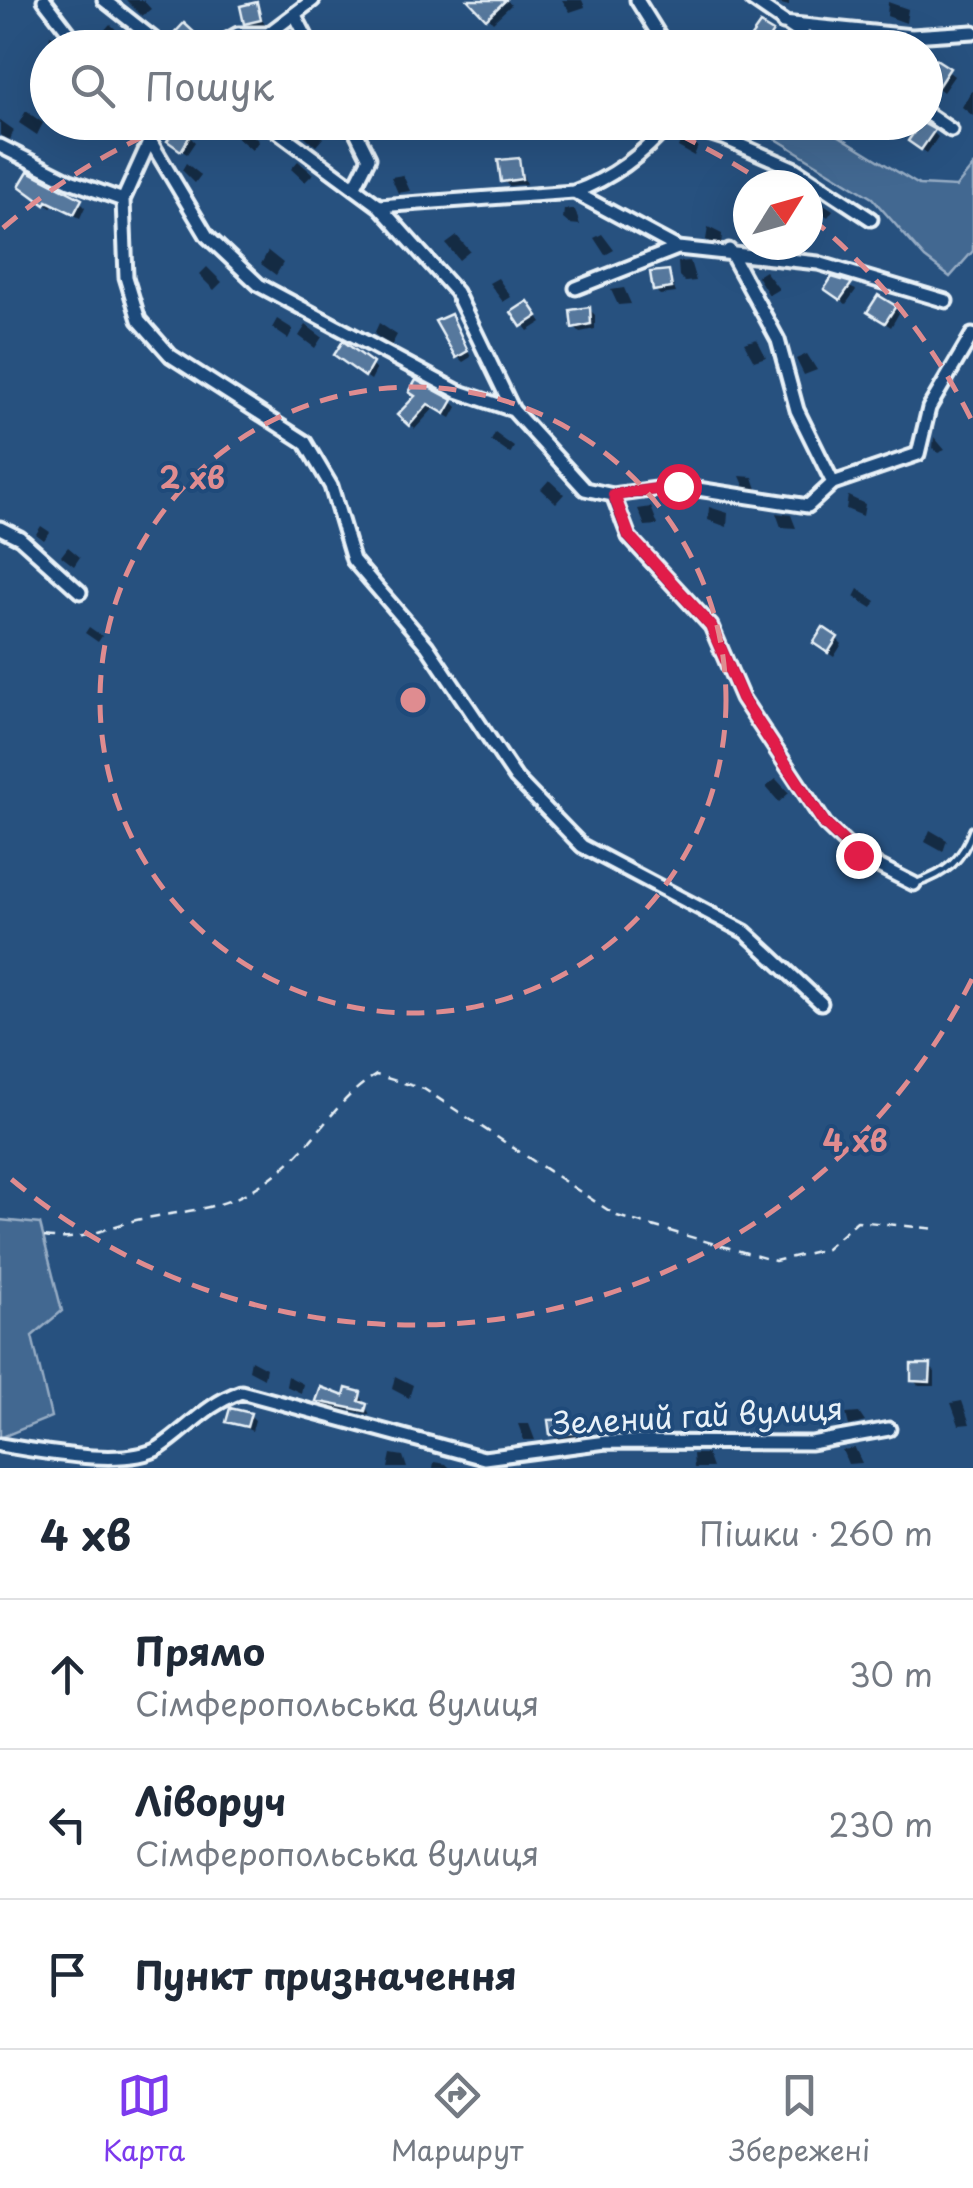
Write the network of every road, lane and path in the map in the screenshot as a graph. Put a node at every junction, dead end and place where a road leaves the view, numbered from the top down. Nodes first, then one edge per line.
1 (44, 0) edge
2 (104, 0) edge
3 (313, 0) edge
4 (637, 0) edge
5 (752, 0) edge
6 (296, 16) junction
7 (783, 23) junction
8 (67, 30) edge
9 (142, 30) edge
10 (274, 30) edge
11 (303, 30) edge
12 (656, 30) edge
13 (794, 30) edge
14 (852, 30) edge
15 (973, 32) edge
16 (943, 34) edge
17 (943, 125) edge
18 (951, 130) dead end
19 (150, 140) edge
20 (152, 140) edge
21 (289, 140) edge
22 (360, 140) edge
23 (656, 140) edge
24 (729, 140) edge
25 (0, 146) edge
26 (354, 188) junction
27 (574, 192) junction
28 (123, 200) junction
29 (379, 206) junction
30 (871, 219) dead end
31 (678, 248) junction
32 (729, 250) junction
33 (576, 288) dead end
34 (946, 300) dead end
35 (972, 335) edge
36 (514, 410) junction
37 (833, 484) junction
38 (614, 495) junction
39 (0, 528) edge
40 (80, 592) dead end
41 (973, 830) edge
42 (914, 884) joint
43 (822, 1003) dead end
44 (938, 1229) dead end
45 (44, 1237) dead end
46 (889, 1429) dead end
47 (0, 1445) edge

1 - 8 street
2 - 9 street
3 - 6 street
4 - 12 street
5 - 7 street
6 - 10 street
6 - 11 street
7 - 13 street
7 - 14 street
15 - 16 street
17 - 18 street
19 - 28 street
20 - 36 street
21 - 26 street
22 - 26 street
23 - 27 street
24 - 30 street
25 - 28 street
26 - 29 street
27 - 29 street
27 - 31 street
28 - 43 street
29 - 36 street
31 - 32 street
31 - 33 street
32 - 34 street
32 - 37 street
35 - 37 street
36 - 38 street
37 - 38 street
38 - 42 street
39 - 40 street
41 - 42 lane
44 - 45 path
46 - 47 street, Зелений гай вулиця

